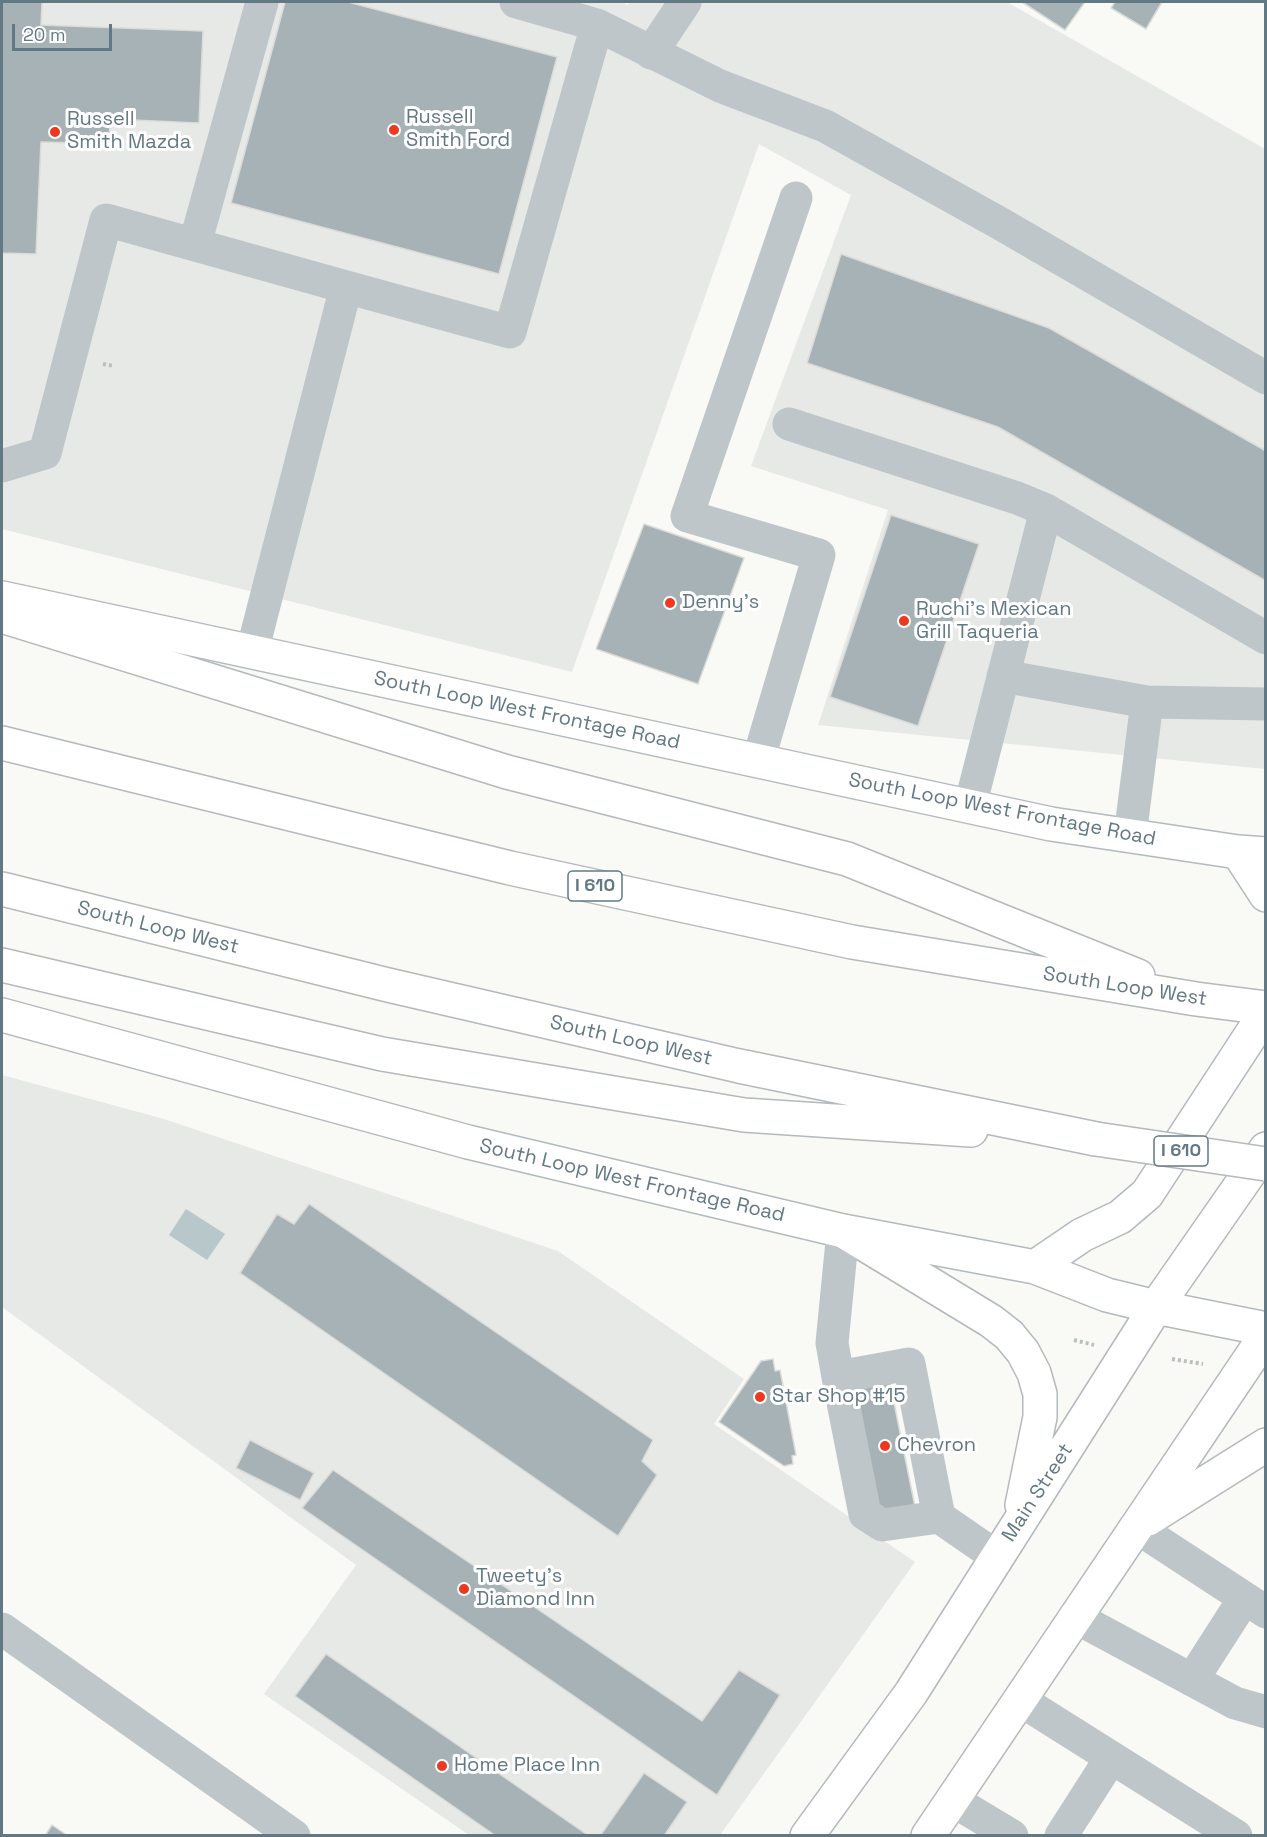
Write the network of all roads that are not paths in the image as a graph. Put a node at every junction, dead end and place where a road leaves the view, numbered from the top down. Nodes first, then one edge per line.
1 (262, 2) edge
2 (516, 2) edge
3 (685, 2) edge
4 (597, 25) junction
5 (651, 52) junction
6 (796, 198) dead end
7 (195, 244) junction
8 (346, 287) junction
9 (1266, 378) edge
10 (789, 424) dead end
11 (2, 466) edge
12 (1046, 510) junction
13 (2, 598) edge
14 (2, 616) edge
15 (1266, 638) edge
16 (252, 652) junction
17 (1004, 676) junction
18 (1147, 702) junction
19 (1266, 704) edge
20 (2, 743) edge
21 (758, 761) junction
22 (970, 806) junction
23 (1130, 836) junction
24 (1256, 851) edge
25 (2, 889) edge
26 (1266, 895) edge
27 (2, 965) edge
28 (1196, 999) junction
29 (1266, 1010) edge
30 (2, 1015) edge
31 (1096, 1139) junction
32 (1266, 1149) edge
33 (1266, 1164) edge
34 (843, 1231) junction
35 (1035, 1267) junction
36 (1156, 1307) junction
37 (1266, 1329) edge
38 (1266, 1335) edge
39 (838, 1377) junction
40 (1266, 1445) edge
41 (939, 1517) junction
42 (1018, 1524) junction
43 (1136, 1527) junction
44 (997, 1557) junction
45 (1255, 1605) edge
46 (1075, 1617) junction
47 (2, 1629) edge
48 (1192, 1680) junction
49 (1020, 1700) junction
50 (1266, 1712) edge
51 (1111, 1758) junction
52 (952, 1800) junction
53 (294, 1836) edge
54 (807, 1836) edge
55 (928, 1836) edge
56 (1012, 1836) edge
57 (1061, 1836) edge
58 (1236, 1836) edge

1 - 7 lane
2 - 4 lane
3 - 5 lane
4 - 5 lane
4 - 8 lane
5 - 9 lane
6 - 21 lane
7 - 8 lane
7 - 11 lane
8 - 16 lane
10 - 12 lane
12 - 15 lane
12 - 17 lane
13 - 16 main road, South Loop West Frontage Road
14 - 28 main road
16 - 21 main road, South Loop West Frontage Road
17 - 18 lane
17 - 22 lane
18 - 19 lane
18 - 23 lane
20 - 28 main road, South Loop West / I 610
21 - 22 main road, South Loop West Frontage Road
22 - 23 main road, South Loop West Frontage Road
23 - 24 main road, South Loop West Frontage Road
24 - 26 main road
25 - 31 main road, South Loop West / I 610
27 - 31 main road
28 - 29 main road, South Loop West / I 610
29 - 35 main road
30 - 34 main road, South Loop West Frontage Road
31 - 33 main road, South Loop West / I 610, bridge
32 - 36 main road, Main Street
34 - 35 main road, South Loop West Frontage Road
34 - 39 lane
34 - 42 main road
35 - 36 main road, South Loop West Frontage Road
36 - 37 main road, South Loop West Frontage Road
36 - 42 main road, Main Street
38 - 43 main road
39 - 41 lane
39 - 41 lane
40 - 43 main road
41 - 44 lane
42 - 44 main road, Main Street
43 - 45 lane
43 - 46 main road
44 - 54 main road, Main Street
45 - 48 lane
46 - 48 lane
46 - 49 main road
47 - 53 lane
48 - 50 lane
49 - 51 lane
49 - 52 main road
51 - 57 lane
51 - 58 lane
52 - 55 main road
52 - 56 lane

